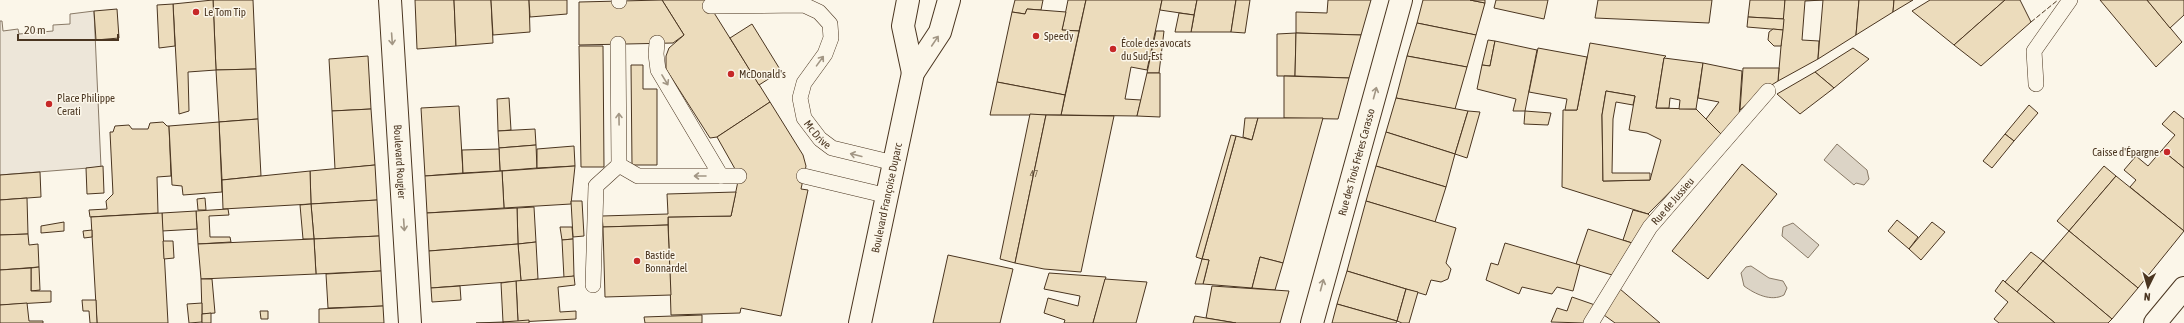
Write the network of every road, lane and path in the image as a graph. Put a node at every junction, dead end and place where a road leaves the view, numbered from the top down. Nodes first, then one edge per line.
1 (390, 0) edge
2 (908, 0) edge
3 (949, 0) edge
4 (1401, 0) edge
5 (2070, 0) edge
6 (710, 6) dead end
7 (657, 43) dead end
8 (618, 44) dead end
9 (913, 73) junction
10 (2036, 84) dead end
11 (1768, 91) dead end
12 (894, 163) junction
13 (619, 165) junction
14 (721, 176) junction
15 (739, 176) dead end
16 (804, 176) dead end
17 (888, 196) junction
18 (593, 285) dead end
19 (2184, 288) edge
20 (410, 323) edge
21 (860, 323) edge
22 (1312, 323) edge
23 (1591, 323) edge
24 (2155, 323) edge

1 -> 20 street, Boulevard Rougier
2 - 9 street, Boulevard Françoise Duparc
9 -> 3 street, Boulevard Françoise Duparc
22 -> 4 street, Rue des Trois Frères Carasso
5 - 10 lane
12 -> 6 lane, Mc Drive
7 -> 14 lane
13 -> 8 lane
9 - 12 street, Boulevard Françoise Duparc
11 - 23 lane, Rue de Jussieu
12 - 17 street, Boulevard Françoise Duparc
14 -> 13 lane
13 - 18 lane
14 - 15 lane
16 - 17 lane
17 - 21 street, Boulevard Françoise Duparc
19 - 24 street

